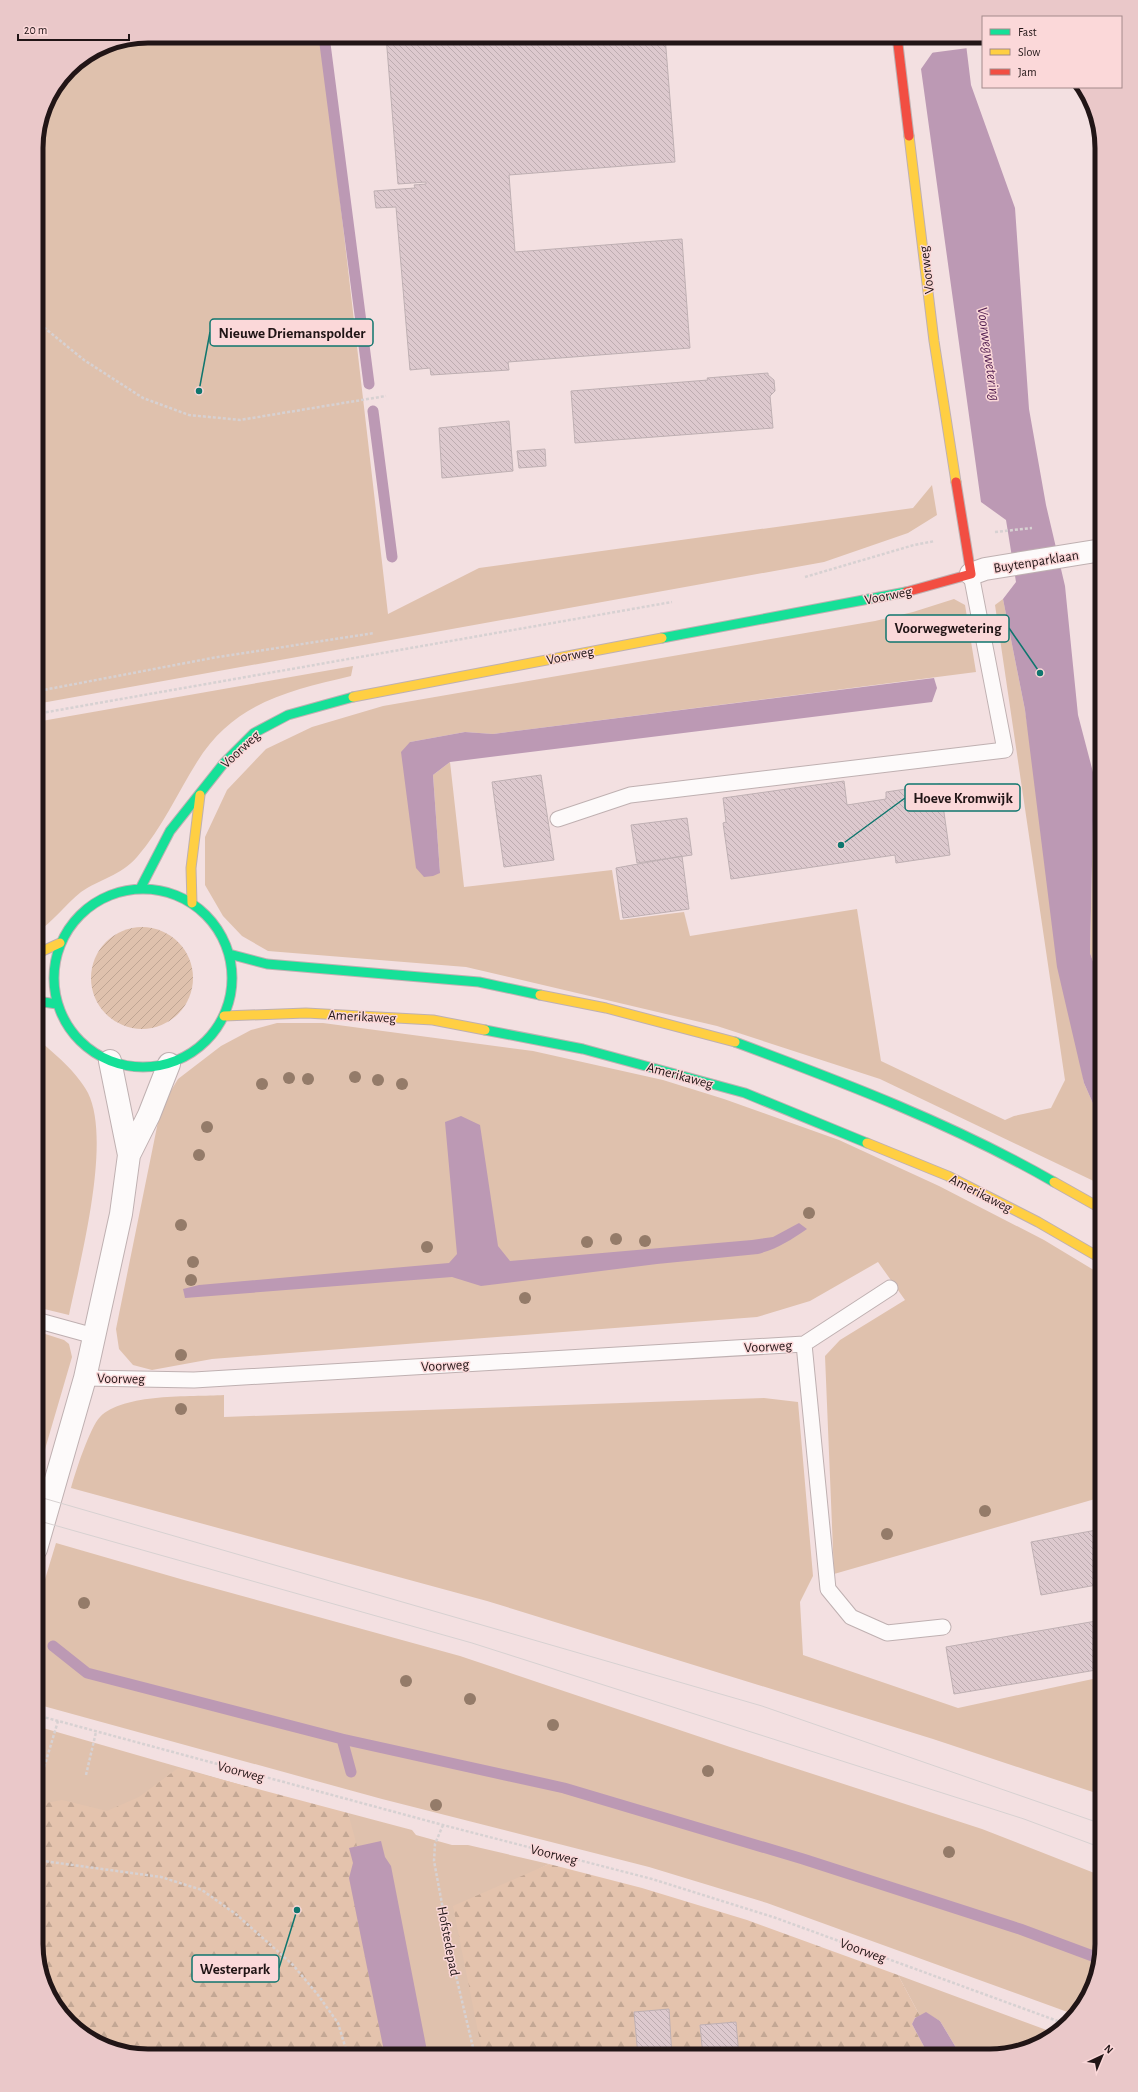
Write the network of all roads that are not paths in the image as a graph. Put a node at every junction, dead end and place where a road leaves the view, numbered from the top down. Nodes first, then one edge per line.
1 (898, 43) edge
2 (1095, 551) edge
3 (978, 572) junction
4 (200, 795) junction
5 (558, 819) dead end
6 (140, 889) junction
7 (192, 903) junction
8 (60, 943) junction
9 (43, 951) edge
10 (229, 954) junction
11 (43, 1002) edge
12 (57, 1004) junction
13 (224, 1016) junction
14 (110, 1062) junction
15 (169, 1064) junction
16 (129, 1155) junction
17 (1095, 1205) edge
18 (1095, 1255) edge
19 (890, 1288) dead end
20 (43, 1322) edge
21 (94, 1336) junction
22 (804, 1344) junction
23 (85, 1378) junction
24 (43, 1525) edge
25 (943, 1627) dead end

1 - 3 main road, Voorweg
2 - 3 street, Buytenparklaan
3 - 4 main road, Voorweg
3 - 5 lane, Voorweg
4 - 6 main road, Voorweg
4 - 7 main road, Voorweg
6 - 7 main road
6 - 8 main road
7 - 10 main road
8 - 9 main road
8 - 12 main road
10 - 13 main road
10 - 17 main road
11 - 12 main road
12 - 14 main road
13 - 15 main road
13 - 18 main road, Amerikaweg
14 - 15 main road
14 - 16 street, Voorweg
15 - 16 street, Voorweg
16 - 21 street, Voorweg
19 - 22 lane, Voorweg
20 - 21 lane
21 - 23 street, Voorweg
22 - 23 lane, Voorweg
22 - 25 lane, Voorweg
23 - 24 street, Voorweg

